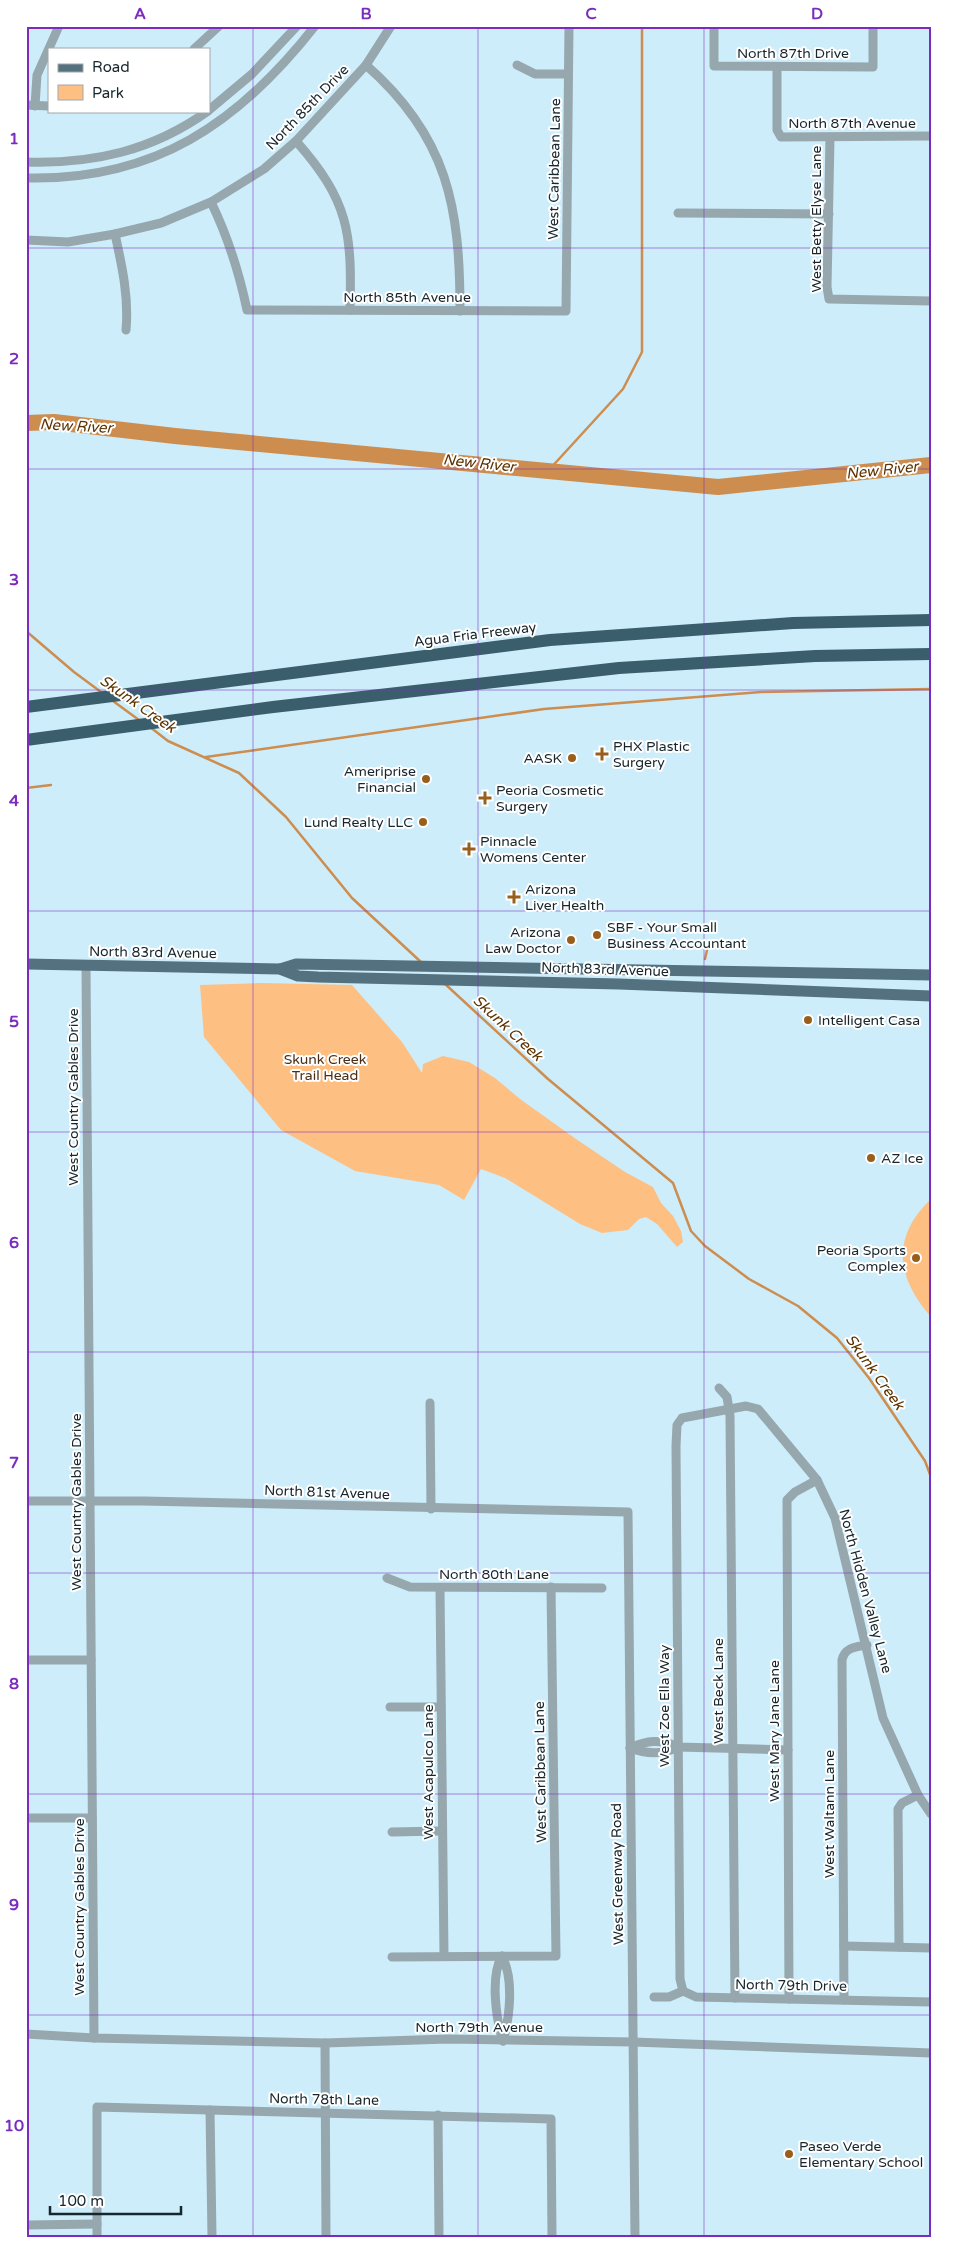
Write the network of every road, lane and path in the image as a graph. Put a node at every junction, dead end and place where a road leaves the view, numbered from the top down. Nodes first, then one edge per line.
1 (59, 26) edge
2 (219, 26) edge
3 (297, 26) edge
4 (315, 26) edge
5 (391, 26) edge
6 (569, 26) edge
7 (714, 26) edge
8 (873, 26) edge
9 (49, 48) edge
10 (195, 48) edge
11 (48, 50) edge
12 (366, 65) junction
13 (517, 66) dead end
14 (776, 67) junction
15 (568, 74) junction
16 (31, 105) edge
17 (48, 106) edge
18 (210, 109) edge
19 (206, 112) edge
20 (931, 136) edge
21 (830, 138) junction
22 (296, 141) junction
23 (26, 162) edge
24 (26, 178) edge
25 (211, 202) junction
26 (678, 213) dead end
27 (829, 214) junction
28 (115, 234) junction
29 (26, 240) edge
30 (931, 301) edge
31 (350, 310) junction
32 (460, 311) junction
33 (566, 311) joint
34 (126, 330) dead end
35 (931, 620) edge
36 (931, 654) edge
37 (26, 707) edge
38 (26, 740) edge
39 (26, 964) edge
40 (86, 966) junction
41 (280, 969) junction
42 (931, 975) edge
43 (931, 996) edge
44 (719, 1388) dead end
45 (430, 1403) dead end
46 (729, 1407) junction
47 (678, 1421) joint
48 (816, 1480) junction
49 (90, 1500) junction
50 (26, 1501) edge
51 (431, 1509) junction
52 (628, 1512) joint
53 (387, 1578) dead end
54 (551, 1587) junction
55 (440, 1588) junction
56 (602, 1588) dead end
57 (867, 1645) junction
58 (26, 1660) edge
59 (91, 1660) junction
60 (390, 1707) dead end
61 (441, 1707) junction
62 (678, 1747) junction
63 (630, 1748) junction
64 (732, 1749) junction
65 (788, 1750) junction
66 (918, 1795) junction
67 (931, 1814) edge
68 (26, 1818) edge
69 (92, 1818) junction
70 (392, 1832) dead end
71 (442, 1832) junction
72 (844, 1946) junction
73 (899, 1947) junction
74 (931, 1948) edge
75 (444, 1956) junction
76 (502, 1956) junction
77 (392, 1957) dead end
78 (683, 1991) junction
79 (654, 1997) dead end
80 (734, 1998) junction
81 (789, 1999) junction
82 (844, 2000) junction
83 (931, 2002) edge
84 (26, 2034) edge
85 (94, 2038) junction
86 (503, 2040) junction
87 (633, 2042) junction
88 (325, 2043) junction
89 (931, 2053) edge
90 (210, 2110) junction
91 (325, 2112) junction
92 (438, 2115) junction
93 (97, 2224) junction
94 (26, 2225) edge
95 (97, 2237) edge
96 (212, 2237) edge
97 (326, 2237) edge
98 (439, 2237) edge
99 (552, 2237) edge
100 (635, 2237) edge

1 - 9 street
2 - 10 street
3 - 18 street
4 - 24 street
5 - 12 street, North 85th Drive
6 - 15 street, West Caribbean Lane
7 - 14 street, North 87th Drive
8 - 14 street, North 87th Drive
11 - 16 street
12 - 22 street, North 85th Drive
12 - 32 street
13 - 15 street
14 - 21 street, North 87th Avenue
15 - 33 street, West Caribbean Lane
16 - 17 street
19 - 23 street
20 - 21 street, North 87th Avenue
21 - 27 street, West Betty Elyse Lane
22 - 25 street, North 85th Drive
22 - 31 street
25 - 28 street, North 85th Drive
25 - 31 street, North 85th Avenue
26 - 27 street
27 - 30 street, West Betty Elyse Lane
28 - 29 street, North 85th Drive
28 - 34 street
31 - 32 street, North 85th Avenue
32 - 33 street, North 85th Avenue
35 - 37 highway, Agua Fria Freeway
36 - 38 highway
39 - 40 main road, North 83rd Avenue
40 - 41 main road, North 83rd Avenue
40 - 49 street, West Country Gables Drive
41 - 42 main road, North 83rd Avenue
41 - 43 main road, North 83rd Avenue
44 - 46 street, West Beck Lane
45 - 51 street
46 - 47 street, North Hidden Valley Lane
46 - 48 street, North Hidden Valley Lane
46 - 64 street, West Beck Lane
47 - 62 street, West Zoe Ella Way
48 - 57 street, North Hidden Valley Lane
48 - 65 street, West Mary Jane Lane
49 - 50 street, North 81st Avenue
49 - 51 street, North 81st Avenue
49 - 59 street, West Country Gables Drive
51 - 52 street, North 81st Avenue
52 - 63 street, West Greenway Road
53 - 55 street, North 80th Lane
54 - 55 street, North 80th Lane
54 - 56 street, North 80th Lane
54 - 76 street, West Caribbean Lane
55 - 61 street, West Acapulco Lane
57 - 66 street, North Hidden Valley Lane
57 - 72 street, West Waltann Lane
58 - 59 street
59 - 69 street, West Country Gables Drive
60 - 61 street
61 - 71 street, West Acapulco Lane
62 - 63 street
62 - 64 street
62 - 78 street, West Zoe Ella Way
63 - 87 street, West Greenway Road
64 - 65 street
64 - 80 street, West Beck Lane
65 - 81 street, West Mary Jane Lane
66 - 67 street, North Hidden Valley Lane
66 - 73 street
68 - 69 street
69 - 85 street, West Country Gables Drive
70 - 71 street
71 - 75 street, West Acapulco Lane
72 - 73 street
72 - 82 street, West Waltann Lane
73 - 74 street
75 - 76 street
75 - 77 street
76 - 86 street
78 - 79 street, North 79th Drive
78 - 80 street, North 79th Drive
80 - 81 street, North 79th Drive
81 - 82 street, North 79th Drive
82 - 83 street, North 79th Drive
84 - 85 street, North 79th Avenue
85 - 88 street, North 79th Avenue
86 - 87 street, North 79th Avenue
86 - 88 street, North 79th Avenue
87 - 89 street, North 79th Avenue
87 - 100 street, West Greenway Road
88 - 91 street
90 - 91 street, North 78th Lane
90 - 93 street, North 78th Lane
90 - 96 street
91 - 92 street, North 78th Lane
91 - 97 street
92 - 98 street
92 - 99 street, North 78th Lane
93 - 94 street
93 - 95 street

